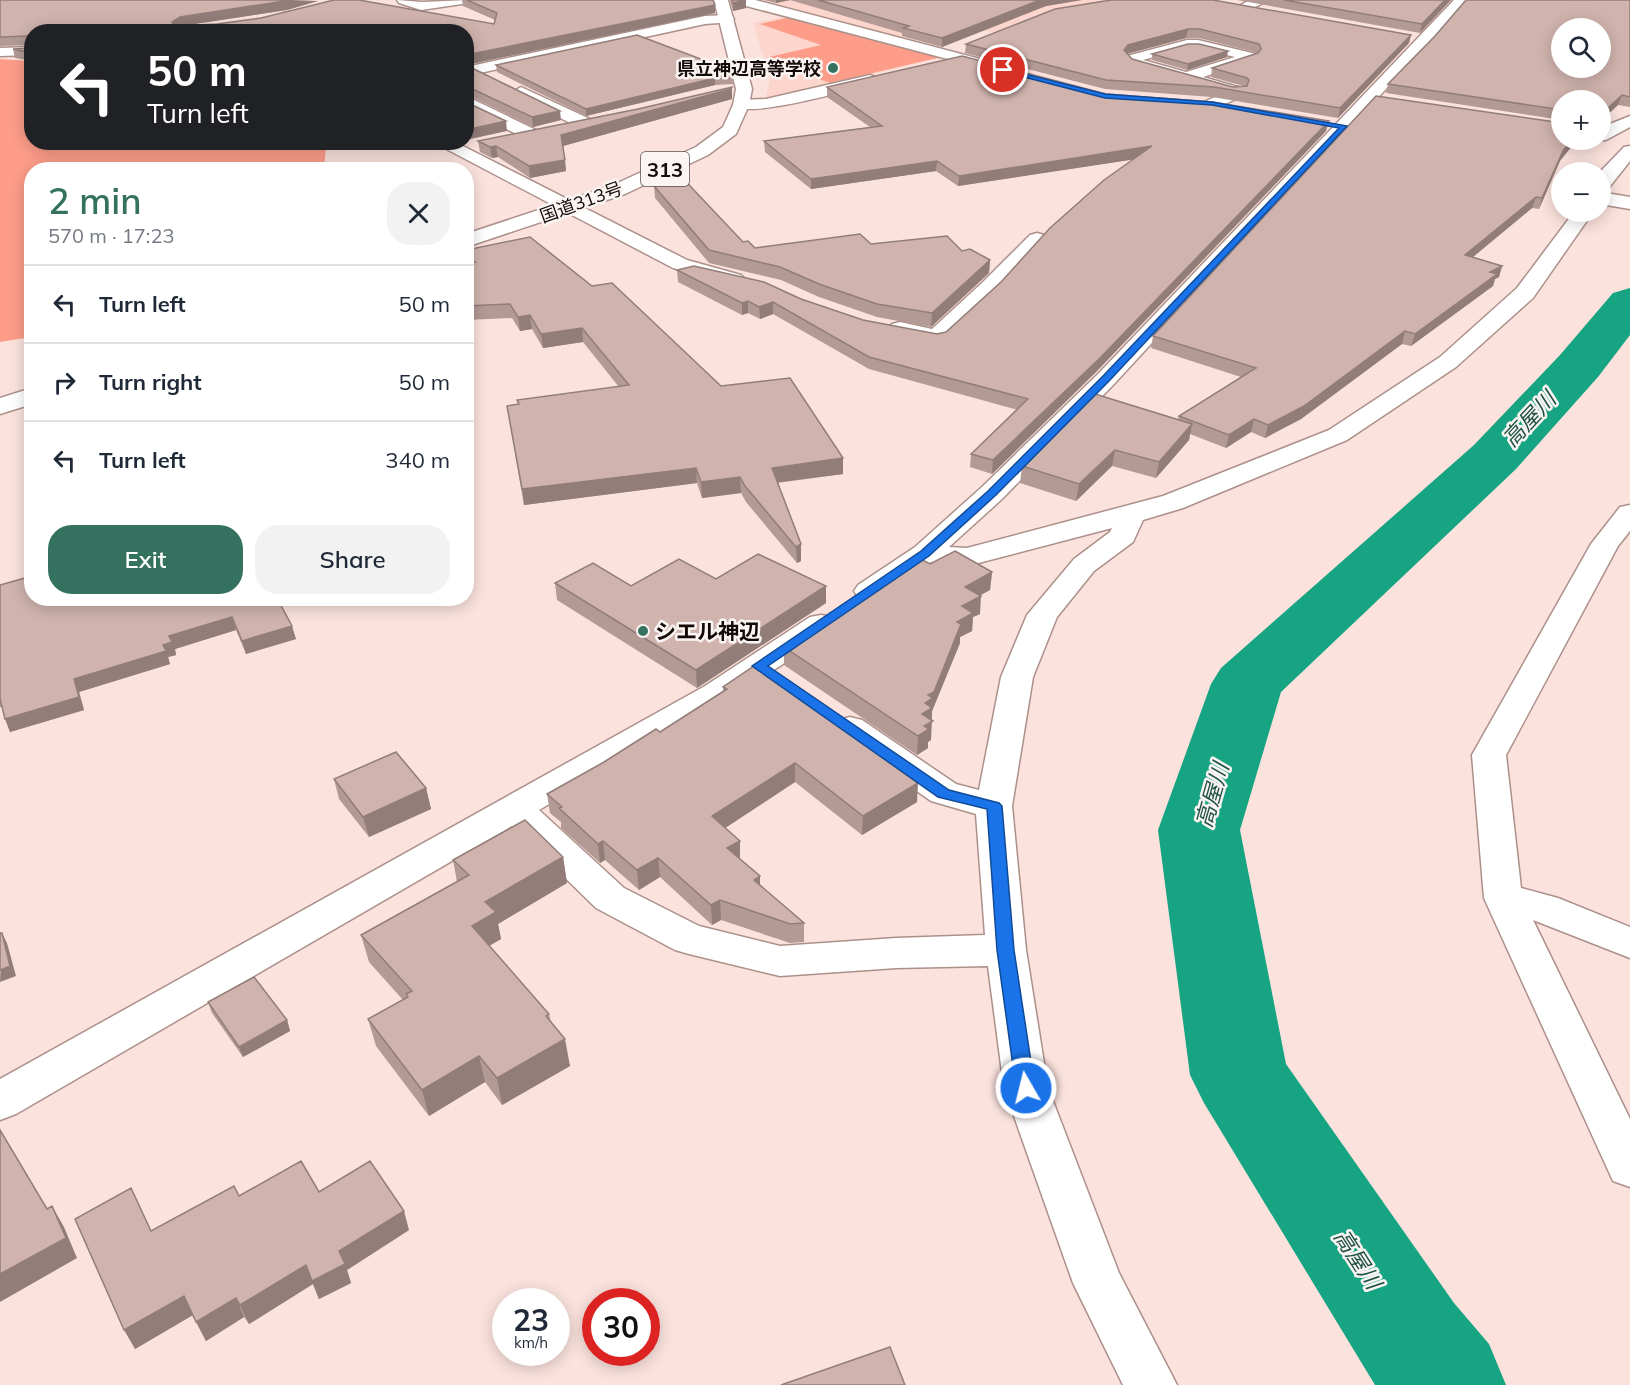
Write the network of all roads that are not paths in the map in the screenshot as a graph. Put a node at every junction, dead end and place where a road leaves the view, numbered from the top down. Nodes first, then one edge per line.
1 (404, 0) edge
2 (462, 0) edge
3 (722, 0) edge
4 (740, 0) edge
5 (1461, 0) edge
6 (1241, 6) edge
7 (1266, 6) edge
8 (727, 19) junction
9 (1404, 37) edge
10 (1426, 40) junction
11 (24, 46) edge
12 (0, 52) edge
13 (964, 52) junction
14 (927, 66) edge
15 (474, 70) edge
16 (474, 72) edge
17 (1020, 74) edge
18 (881, 77) edge
19 (1187, 77) junction
20 (725, 91) edge
21 (742, 97) junction
22 (1370, 98) junction
23 (1393, 101) edge
24 (474, 104) edge
25 (1235, 108) edge
26 (1630, 121) edge
27 (541, 132) junction
28 (1611, 136) edge
29 (509, 138) edge
30 (456, 150) edge
31 (1630, 151) edge
32 (1611, 171) edge
33 (1611, 200) edge
34 (1630, 204) edge
35 (570, 207) junction
36 (1576, 222) edge
37 (474, 238) edge
38 (1037, 239) edge
39 (751, 282) edge
40 (879, 326) edge
41 (24, 397) edge
42 (0, 407) edge
43 (1630, 513) edge
44 (1131, 515) junction
45 (925, 553) junction
46 (759, 666) junction
47 (788, 686) edge
48 (827, 713) edge
49 (994, 806) junction
50 (515, 808) junction
51 (1503, 898) junction
52 (1630, 943) edge
53 (1006, 950) junction
54 (0, 1101) edge
55 (1630, 1167) edge
56 (1151, 1385) edge

1 - 2 main road
3 - 8 main road
4 - 13 main road
5 - 10 main road
6 - 7 main road
8 - 15 main road
8 - 21 main road
9 - 10 main road
10 - 22 main road
11 - 12 main road
13 - 14 main road
13 - 17 main road
16 - 27 main road
18 - 21 main road
19 - 19 main road
19 - 25 main road
20 - 21 main road
21 - 35 main road, 国道313号 / 313
22 - 23 main road
22 - 45 main road
24 - 27 main road
26 - 28 main road
27 - 29 main road
30 - 35 main road
31 - 32 main road
33 - 34 main road
35 - 37 main road, 国道313号 / 313
35 - 39 main road
36 - 44 main road
38 - 40 main road
41 - 42 main road
43 - 51 main road
44 - 45 main road
44 - 49 main road
45 - 46 main road
46 - 47 main road
46 - 50 main road
48 - 49 main road
49 - 53 main road
50 - 53 main road
50 - 54 main road
51 - 52 main road
51 - 55 main road
53 - 56 main road

